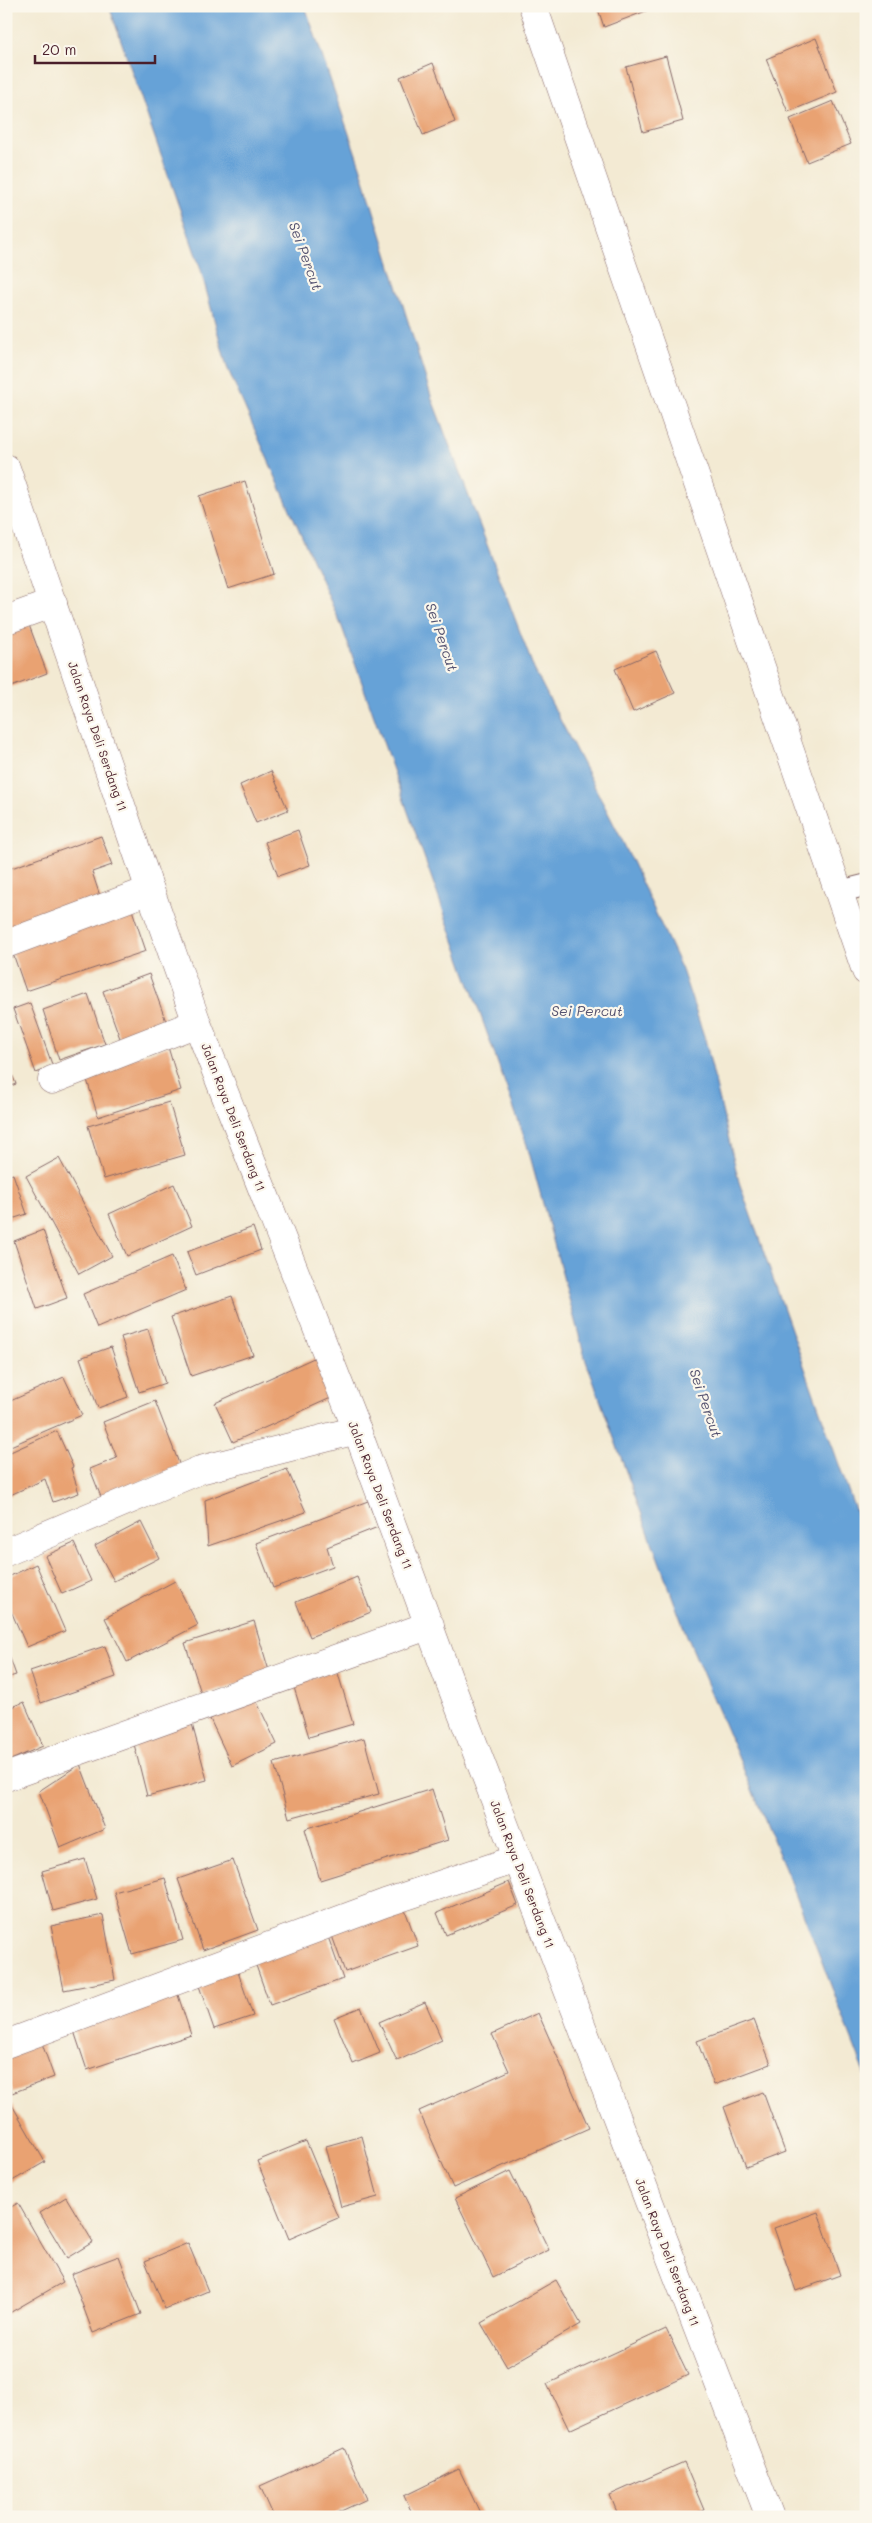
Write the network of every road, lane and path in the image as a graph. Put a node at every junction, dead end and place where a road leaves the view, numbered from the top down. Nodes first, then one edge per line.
1 (533, 6) edge
2 (6, 468) edge
3 (53, 603) junction
4 (6, 620) edge
5 (866, 885) edge
6 (150, 890) junction
7 (838, 892) junction
8 (6, 944) edge
9 (866, 971) edge
10 (197, 1023) junction
11 (52, 1080) dead end
12 (357, 1430) junction
13 (6, 1552) edge
14 (430, 1625) junction
15 (6, 1777) edge
16 (517, 1859) junction
17 (6, 2044) edge
18 (770, 2517) edge

1 - 7 street
2 - 3 street, Jalan Raya Deli Serdang 11
3 - 4 street
3 - 6 street, Jalan Raya Deli Serdang 11
5 - 7 lane
6 - 8 street
6 - 10 street, Jalan Raya Deli Serdang 11
7 - 9 street
10 - 11 street
10 - 12 street, Jalan Raya Deli Serdang 11
12 - 13 street
12 - 14 street, Jalan Raya Deli Serdang 11
14 - 15 street
14 - 16 street, Jalan Raya Deli Serdang 11
16 - 17 street
16 - 18 street, Jalan Raya Deli Serdang 11

